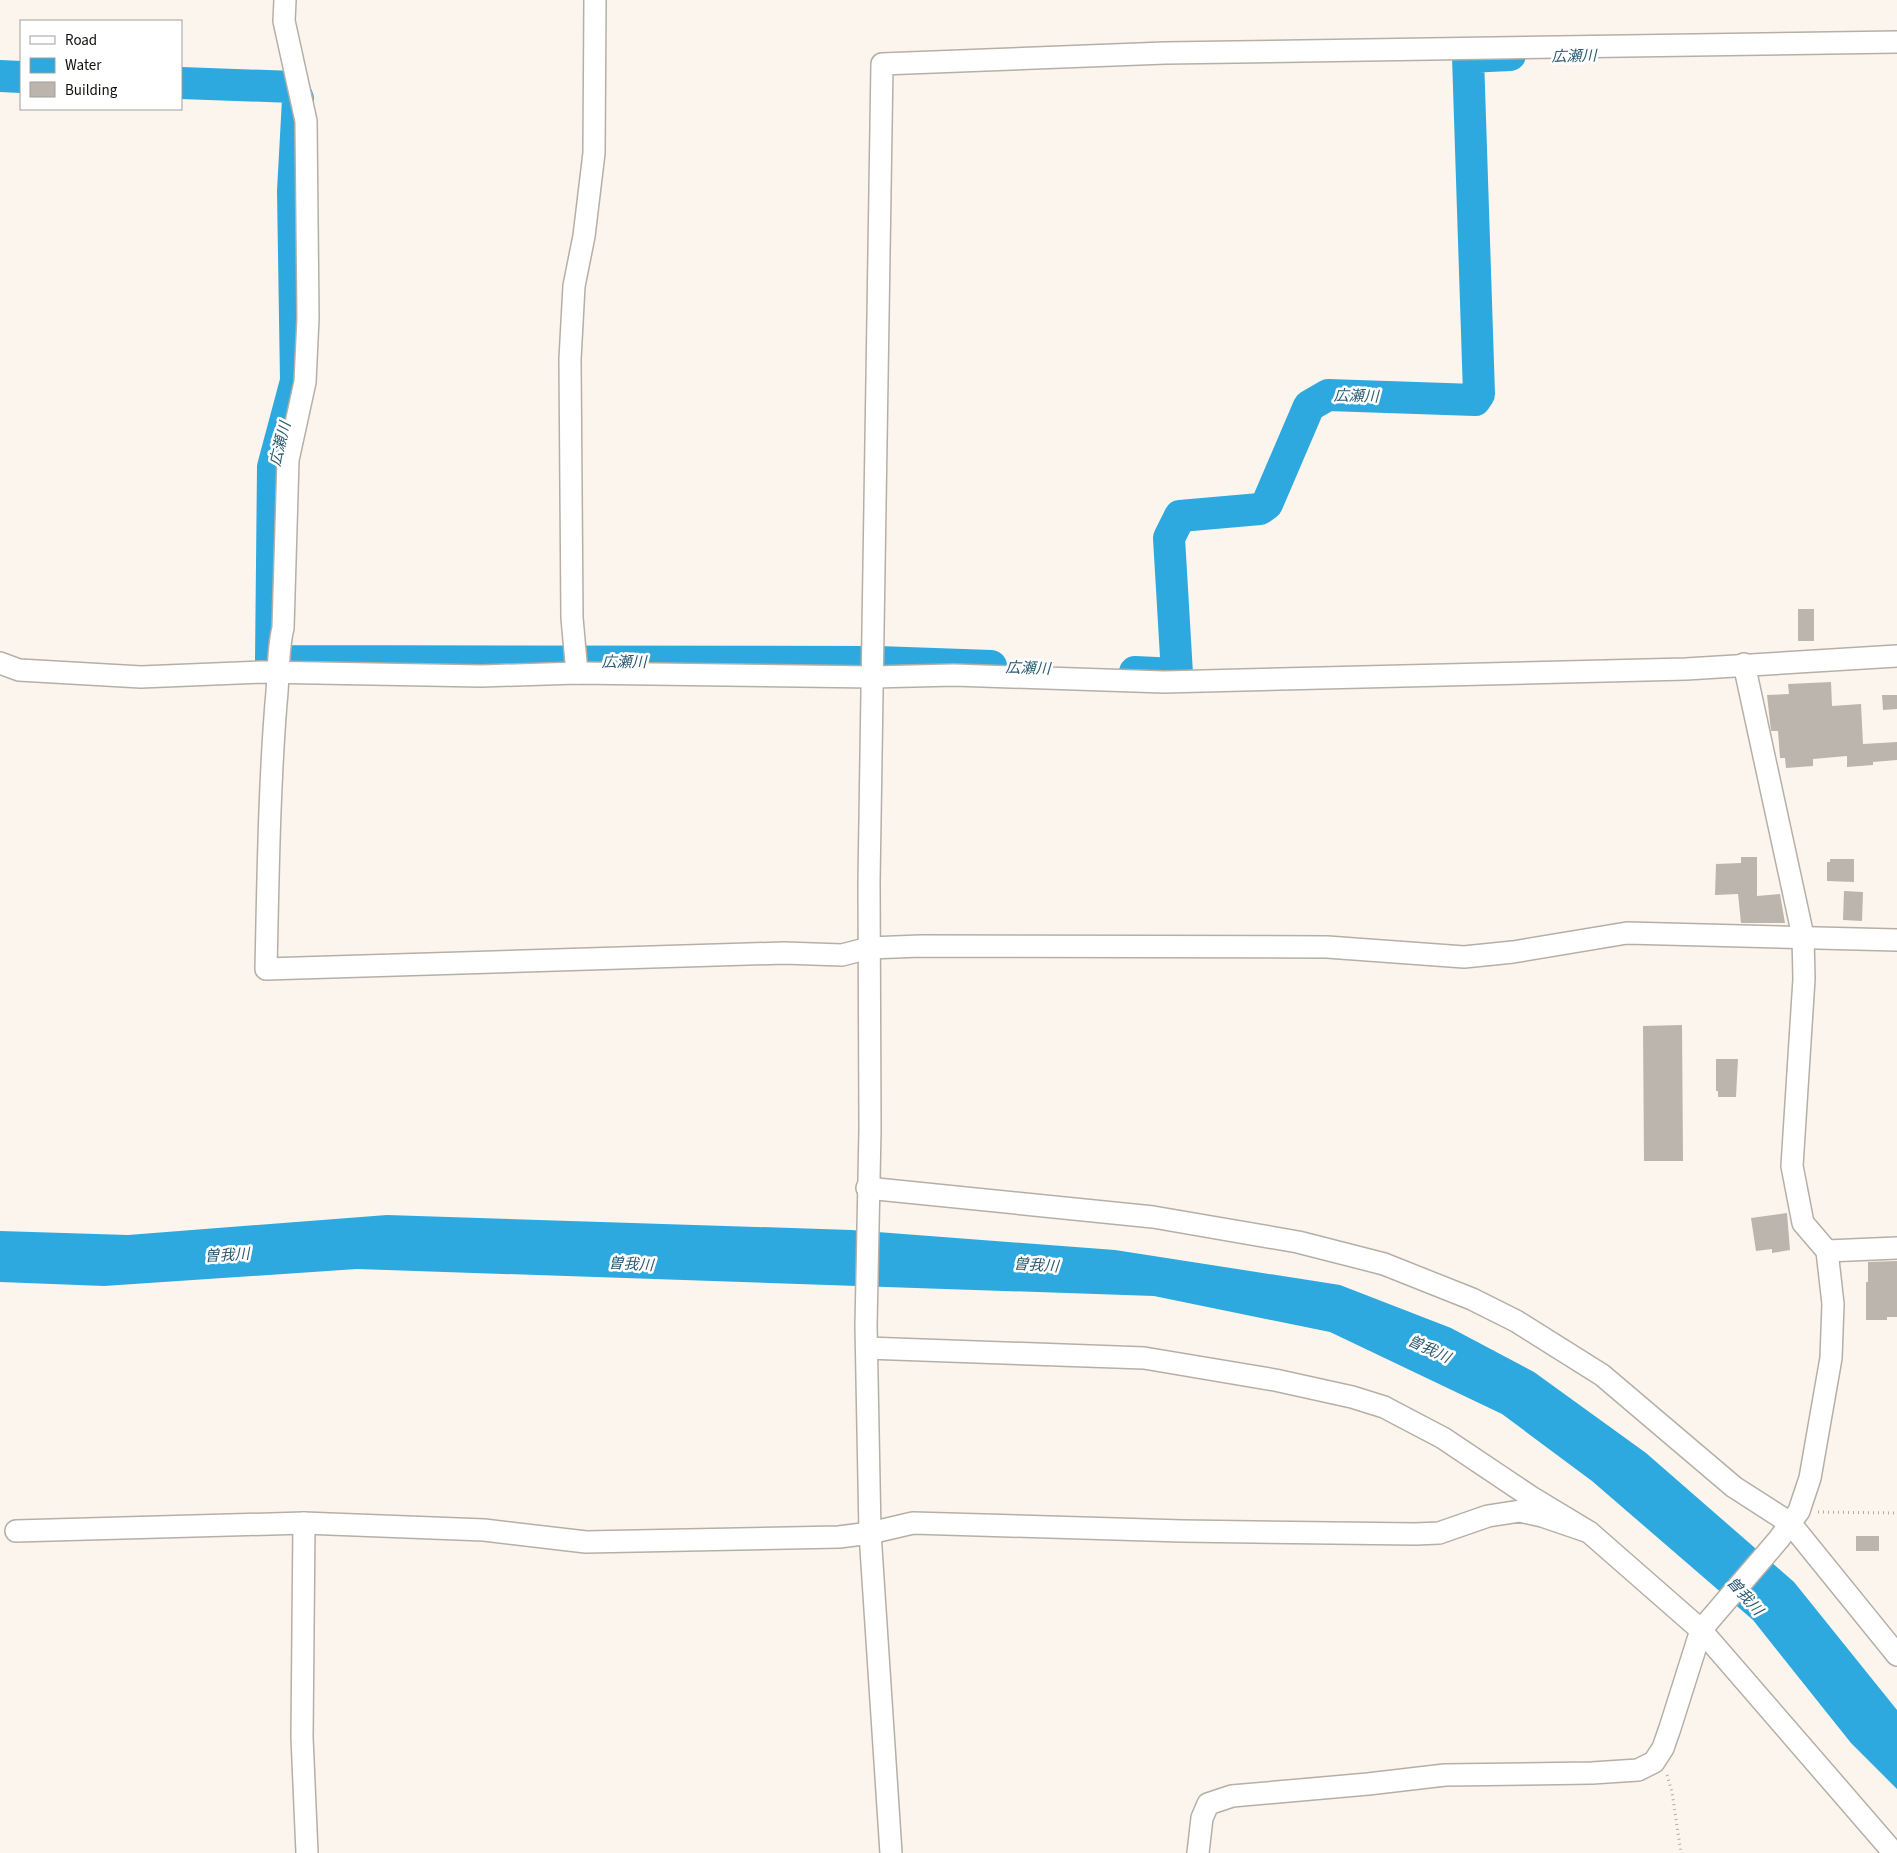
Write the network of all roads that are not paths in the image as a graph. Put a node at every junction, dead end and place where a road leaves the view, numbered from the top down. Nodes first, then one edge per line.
1 (285, 0) edge
2 (595, 0) edge
3 (1897, 42) edge
4 (1897, 656) edge
5 (0, 663) edge
6 (1744, 664) junction
7 (279, 673) junction
8 (577, 673) junction
9 (873, 677) junction
10 (1803, 936) junction
11 (1897, 940) edge
12 (869, 948) junction
13 (867, 1188) junction
14 (1897, 1248) edge
15 (1827, 1251) junction
16 (867, 1348) junction
17 (304, 1523) junction
18 (1790, 1525) junction
19 (16, 1531) dead end
20 (1589, 1532) junction
21 (870, 1533) junction
22 (1704, 1626) junction
23 (1897, 1655) edge
24 (307, 1853) edge
25 (891, 1853) edge
26 (1198, 1853) edge
27 (1894, 1853) edge

1 - 7 street
2 - 8 street
3 - 9 street
4 - 6 street
5 - 7 street
6 - 9 street
6 - 10 street
7 - 8 street
7 - 12 street
8 - 9 street
9 - 12 street
10 - 11 street
10 - 12 street
10 - 15 street
12 - 13 street
13 - 16 street
13 - 18 street
14 - 15 street
15 - 18 street
16 - 20 street
16 - 21 street
17 - 19 street
17 - 21 street
17 - 24 street
18 - 22 street
18 - 23 street
20 - 21 street
20 - 22 street
21 - 25 street
22 - 26 street
22 - 27 street

